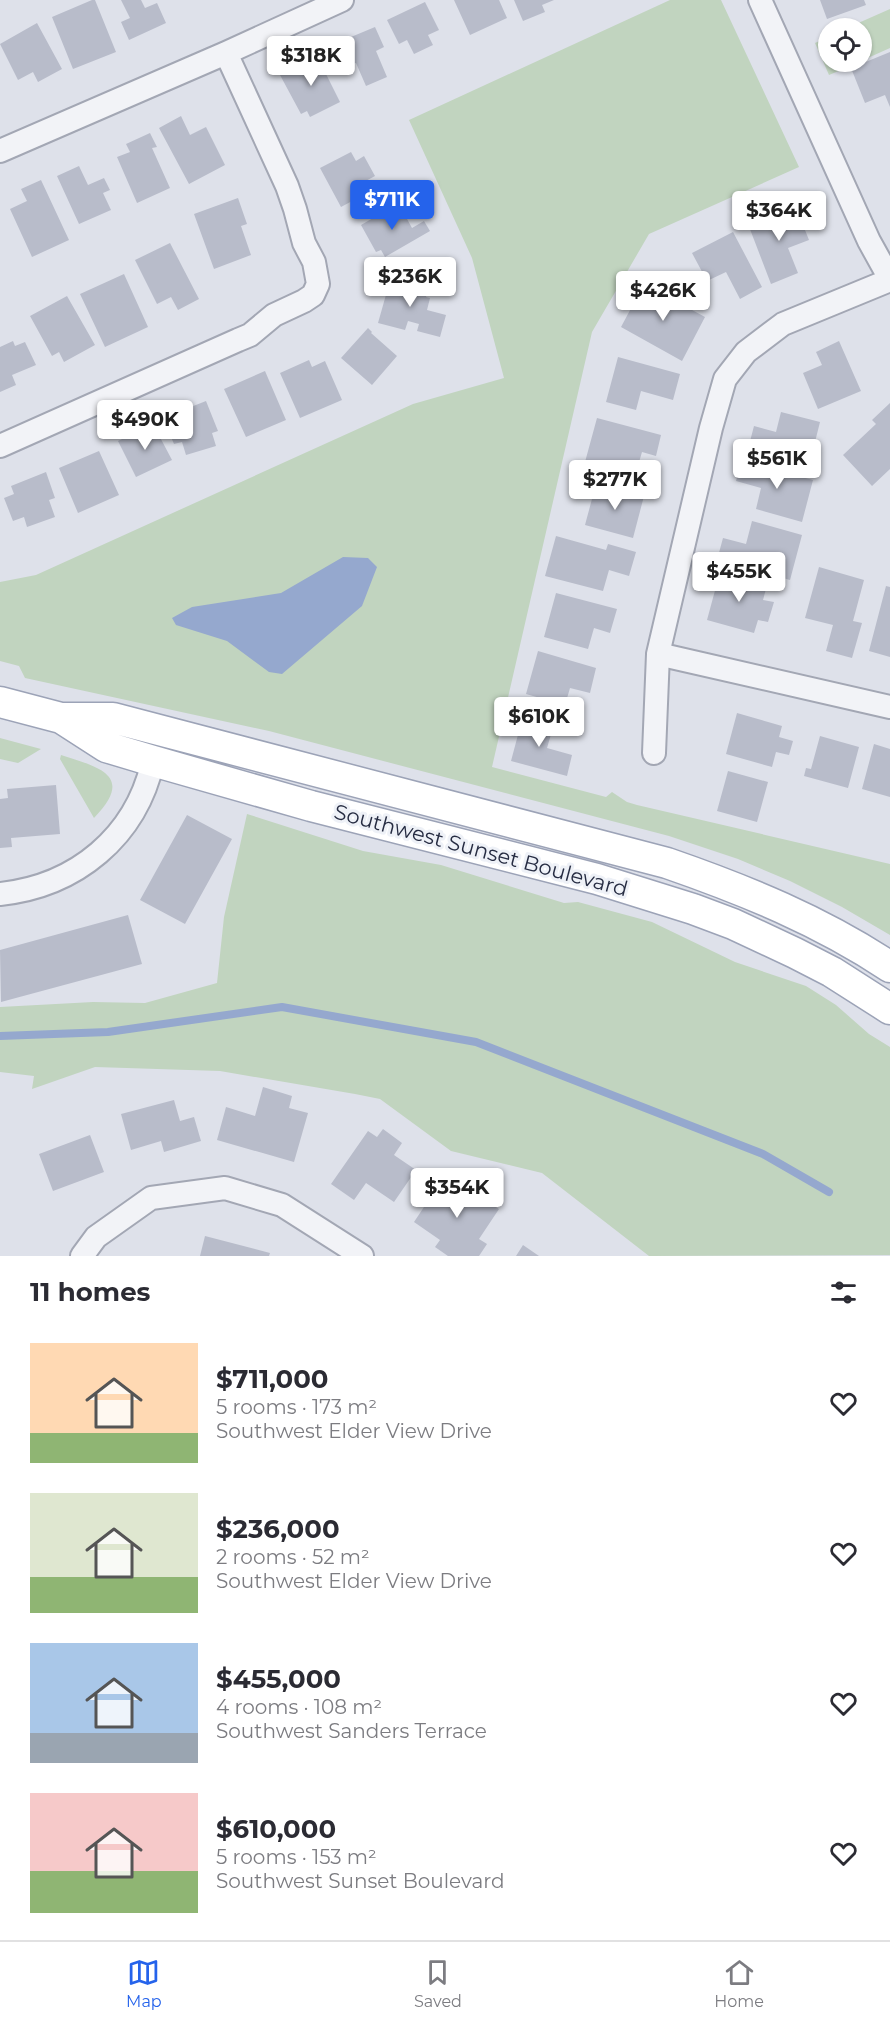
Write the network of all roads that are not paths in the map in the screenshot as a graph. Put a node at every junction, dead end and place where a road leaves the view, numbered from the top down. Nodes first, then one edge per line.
1 (342, 0) edge
2 (760, 0) edge
3 (226, 53) junction
4 (0, 151) edge
5 (890, 279) edge
6 (0, 446) edge
7 (658, 654) junction
8 (0, 702) edge
9 (890, 707) edge
10 (61, 718) junction
11 (654, 753) dead end
12 (153, 761) junction
13 (0, 894) edge
14 (890, 966) edge
15 (890, 1009) edge
16 (82, 1256) edge
17 (362, 1256) edge

1 - 3 street
2 - 5 street
3 - 4 street
3 - 6 street
5 - 7 street
7 - 9 street
7 - 11 street
8 - 10 main road, Southwest Sunset Boulevard
10 - 12 main road, Southwest Sunset Boulevard
10 - 14 main road, Southwest Sunset Boulevard
12 - 13 street
12 - 15 main road, Southwest Sunset Boulevard
16 - 17 street

